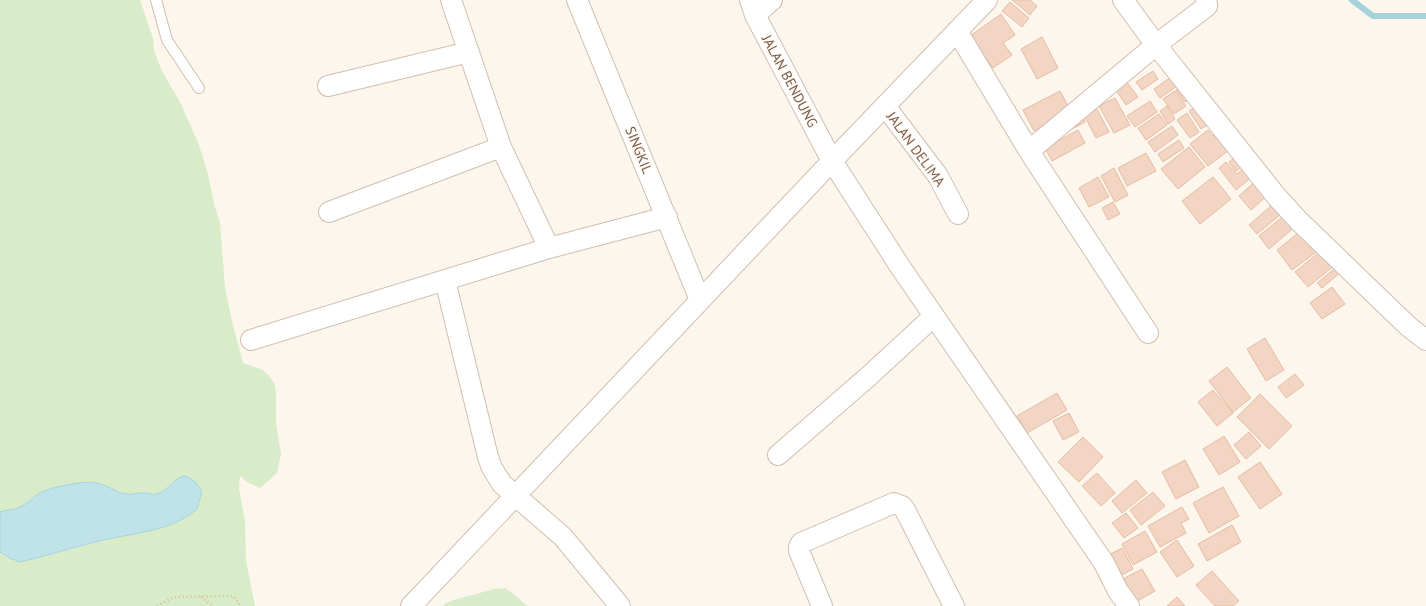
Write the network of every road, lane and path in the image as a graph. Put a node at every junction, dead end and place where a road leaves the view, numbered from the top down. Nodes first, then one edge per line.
1 (156, 0) edge
2 (451, 0) edge
3 (577, 0) edge
4 (772, 0) edge
5 (987, 0) edge
6 (1123, 0) edge
7 (1206, 0) edge
8 (752, 8) edge
9 (957, 31) junction
10 (1156, 46) junction
11 (468, 52) junction
12 (328, 86) dead end
13 (199, 88) dead end
14 (885, 106) junction
15 (501, 147) junction
16 (1029, 151) junction
17 (832, 161) junction
18 (329, 212) dead end
19 (958, 214) dead end
20 (667, 217) junction
21 (549, 248) junction
22 (445, 280) junction
23 (700, 300) junction
24 (934, 316) junction
25 (1148, 333) dead end
26 (251, 340) dead end
27 (1426, 340) edge
28 (778, 455) dead end
29 (514, 496) junction
30 (200, 596) junction
31 (157, 606) edge
32 (213, 606) edge
33 (239, 606) edge
34 (411, 606) edge
35 (620, 606) edge
36 (822, 606) edge
37 (954, 606) edge
38 (1129, 606) edge

1 - 13 lane
2 - 11 street
3 - 20 street, SINGKIL
4 - 8 street
5 - 9 street
6 - 10 street
7 - 10 street
8 - 17 street, JALAN BENDUNG
9 - 14 street
9 - 16 street
10 - 16 street
10 - 27 street
11 - 12 street
11 - 15 street
14 - 17 street
14 - 19 street, JALAN DELIMA
15 - 18 street
15 - 21 street
16 - 25 street
17 - 23 street
17 - 24 street, JALAN BENDUNG
20 - 21 street
20 - 23 street, SINGKIL
21 - 22 street
22 - 26 street
22 - 29 street
23 - 29 street
24 - 28 street
24 - 38 street, JALAN BENDUNG
29 - 34 street
29 - 35 street
30 - 31 path
30 - 32 path
30 - 33 path
36 - 37 street

